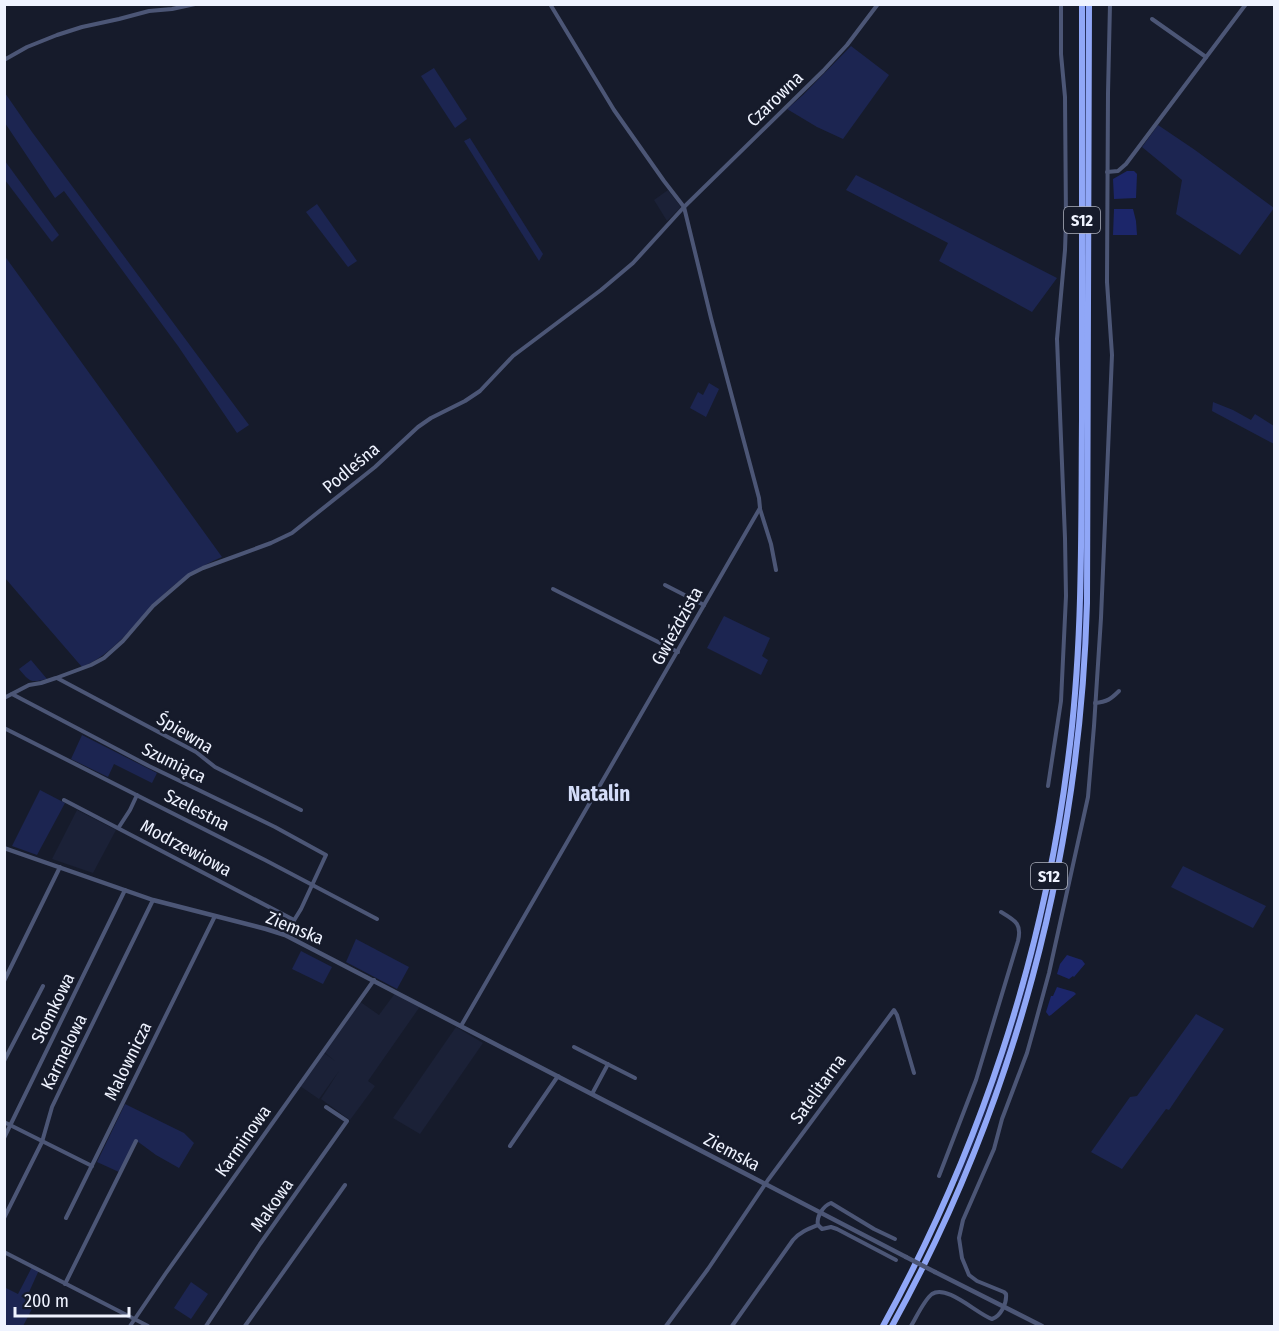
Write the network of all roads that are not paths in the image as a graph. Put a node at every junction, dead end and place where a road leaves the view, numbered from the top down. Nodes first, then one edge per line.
1 (195, 4) edge
2 (550, 4) edge
3 (878, 4) edge
4 (1061, 4) edge
5 (1082, 4) edge
6 (1089, 4) edge
7 (1110, 4) edge
8 (1246, 4) edge
9 (1152, 19) dead end
10 (1206, 57) junction
11 (4, 60) edge
12 (1107, 172) junction
13 (684, 207) junction
14 (1085, 314) junction
15 (1085, 397) junction
16 (760, 508) junction
17 (776, 570) dead end
18 (665, 585) dead end
19 (553, 589) dead end
20 (704, 605) junction
21 (678, 652) junction
22 (56, 678) junction
23 (1119, 691) dead end
24 (11, 694) junction
25 (4, 698) edge
26 (1095, 703) junction
27 (4, 728) edge
28 (1048, 786) dead end
29 (137, 795) junction
30 (64, 800) dead end
31 (301, 810) dead end
32 (118, 827) junction
33 (4, 848) edge
34 (60, 867) junction
35 (311, 884) junction
36 (125, 890) junction
37 (153, 900) junction
38 (1002, 912) dead end
39 (215, 916) junction
40 (377, 918) dead end
41 (294, 920) junction
42 (285, 935) junction
43 (374, 980) junction
44 (4, 981) edge
45 (43, 986) dead end
46 (461, 1026) junction
47 (574, 1047) dead end
48 (4, 1061) edge
49 (608, 1064) junction
50 (914, 1073) dead end
51 (558, 1076) junction
52 (635, 1078) dead end
53 (592, 1094) junction
54 (326, 1107) dead end
55 (4, 1122) edge
56 (11, 1125) junction
57 (4, 1138) edge
58 (136, 1141) dead end
59 (42, 1142) junction
60 (510, 1146) dead end
61 (92, 1166) junction
62 (939, 1176) dead end
63 (345, 1185) dead end
64 (765, 1185) junction
65 (821, 1213) junction
66 (4, 1218) edge
67 (66, 1218) dead end
68 (818, 1225) junction
69 (895, 1239) dead end
70 (4, 1252) edge
71 (896, 1260) dead end
72 (65, 1284) junction
73 (1003, 1306) junction
74 (135, 1319) junction
75 (130, 1326) edge
76 (148, 1326) edge
77 (206, 1326) edge
78 (245, 1326) edge
79 (666, 1326) edge
80 (732, 1326) edge
81 (883, 1326) edge
82 (892, 1326) edge
83 (911, 1326) edge
84 (1042, 1326) edge

1 - 11 street
2 - 13 street
3 - 13 street, Czarowna
4 - 28 street
5 - 14 highway, S12
6 - 14 highway, S12
7 - 12 street
8 - 10 street
9 - 10 street
10 - 12 street
12 - 26 street
13 - 16 street
13 - 22 street, Podleśna
14 - 15 highway, S12
15 - 81 highway, S12
15 - 82 highway, S12
16 - 17 street
16 - 20 street, Gwieździsta
18 - 20 street
19 - 21 street
20 - 21 street, Gwieździsta
21 - 46 street, Gwieździsta
22 - 24 street, Podleśna
22 - 31 street, Śpiewna
23 - 26 street
24 - 25 street, Podleśna
24 - 35 street, Szumiąca
26 - 73 street
27 - 29 street, Szelestna
29 - 32 street
29 - 35 street, Szelestna
30 - 32 street, Modrzewiowa
32 - 41 street, Modrzewiowa
33 - 34 street, Ziemska
34 - 36 street, Ziemska
34 - 44 street
35 - 40 street, Szelestna
35 - 41 street
36 - 37 street, Ziemska
36 - 56 street, Słomkowa
37 - 39 street, Ziemska
37 - 59 street, Karmelowa
38 - 62 street
39 - 42 street, Ziemska
39 - 61 street, Malownicza
41 - 42 street
42 - 43 street, Ziemska
43 - 46 street, Ziemska
43 - 74 street, Karminowa
45 - 48 street
46 - 51 street, Ziemska
47 - 49 street
49 - 52 street
49 - 53 street
50 - 64 street, Satelitarna
51 - 53 street, Ziemska
51 - 60 street
53 - 64 street, Ziemska
54 - 77 street, Makowa
55 - 56 street
56 - 57 street, Słomkowa
56 - 59 street
58 - 72 street
59 - 61 street
59 - 66 street, Karmelowa
61 - 67 street, Malownicza
63 - 78 street
64 - 65 street, Ziemska
64 - 79 street, Satelitarna
65 - 68 street
65 - 69 street
65 - 73 street, Ziemska, bridge
68 - 71 street
68 - 80 street
70 - 72 street
72 - 74 street
73 - 83 street
73 - 84 street, Ziemska
74 - 75 street, Karminowa
74 - 76 street

